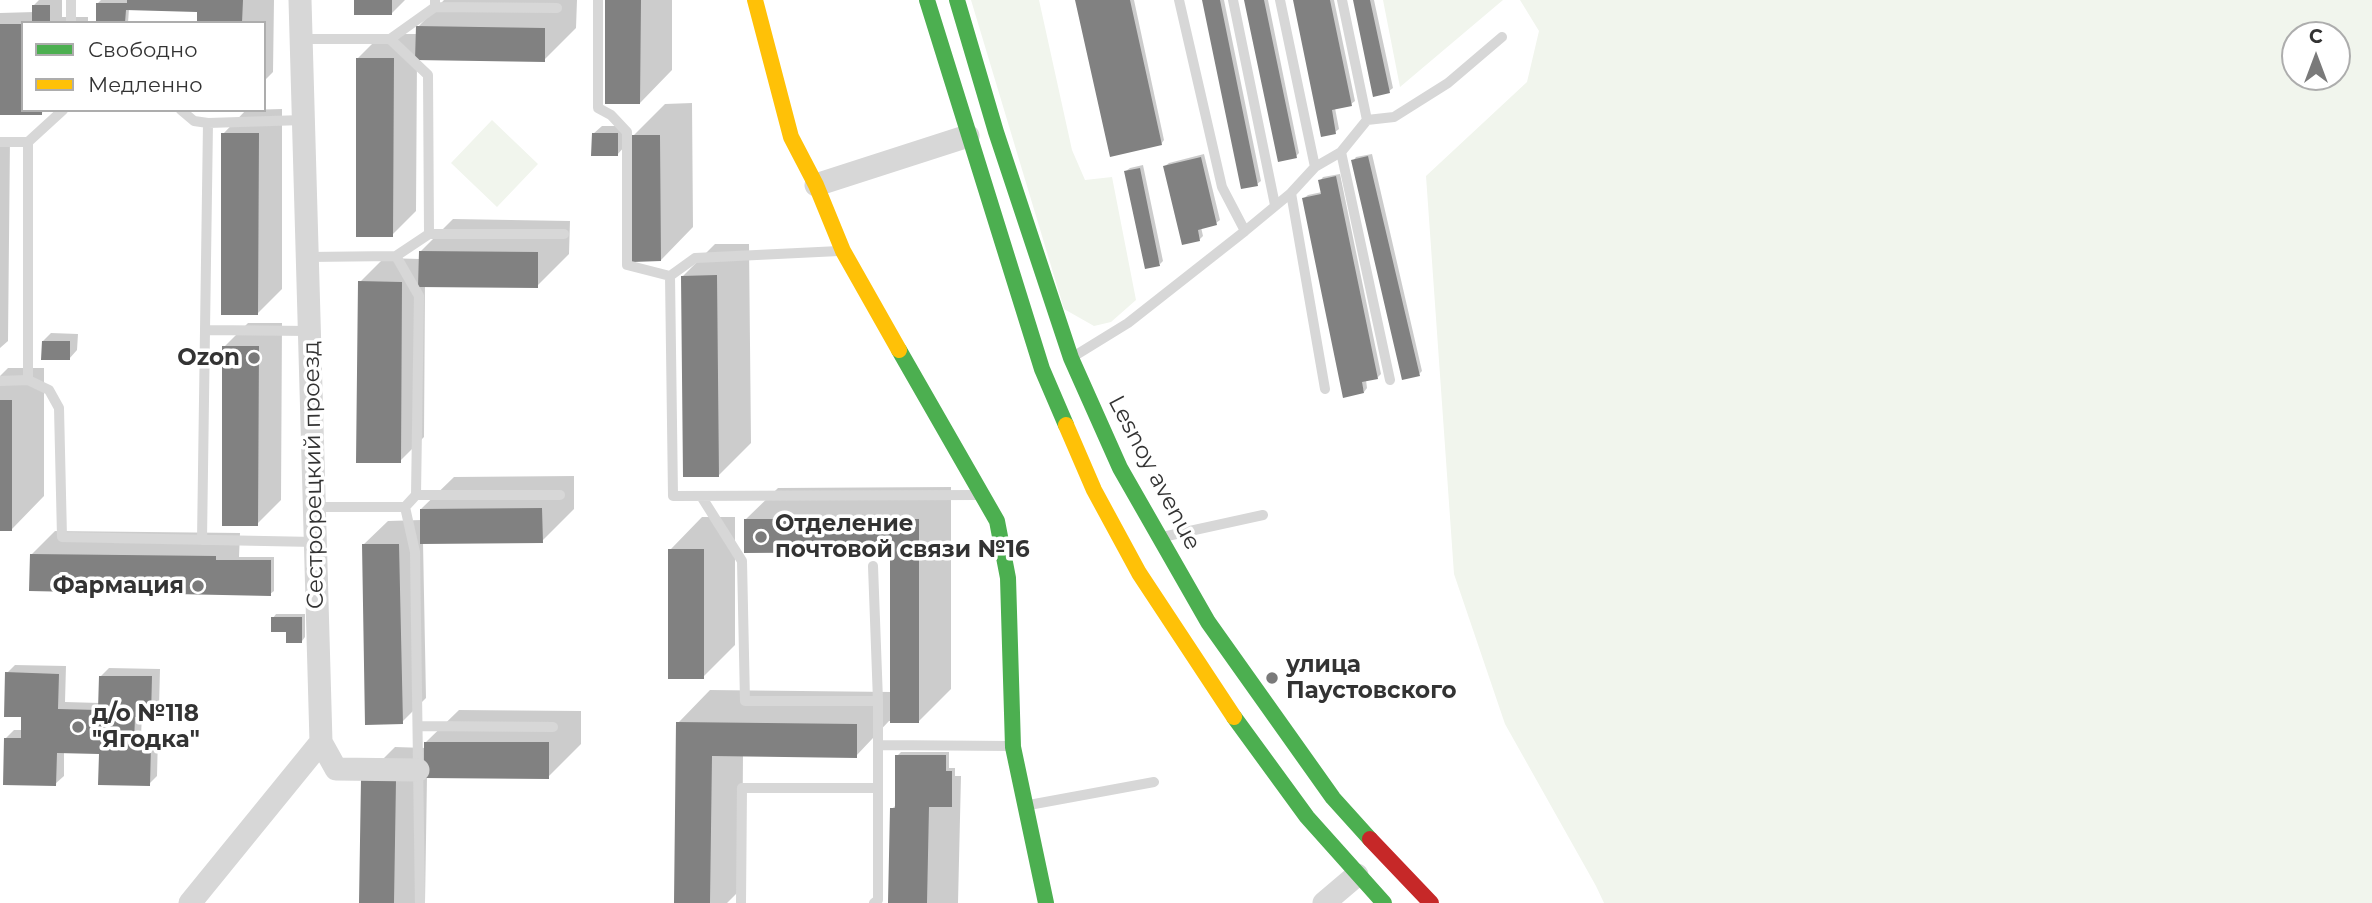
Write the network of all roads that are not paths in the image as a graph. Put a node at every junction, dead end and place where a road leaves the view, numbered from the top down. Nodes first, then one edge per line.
1 (71, 0) edge
2 (300, 0) edge
3 (598, 0) edge
4 (755, 0) edge
5 (927, 0) edge
6 (957, 0) edge
7 (1180, 0) edge
8 (1233, 0) edge
9 (1280, 0) edge
10 (1342, 0) edge
11 (435, 3) edge
12 (557, 8) dead end
13 (71, 21) edge
14 (1502, 37) dead end
15 (302, 39) junction
16 (390, 39) junction
17 (61, 112) edge
18 (183, 112) edge
19 (304, 120) junction
20 (1367, 120) junction
21 (208, 123) junction
22 (968, 136) junction
23 (0, 142) edge
24 (28, 142) junction
25 (1342, 152) junction
26 (1315, 167) junction
27 (816, 185) junction
28 (1291, 193) junction
29 (1275, 205) junction
30 (1245, 231) junction
31 (429, 234) junction
32 (564, 234) dead end
33 (844, 251) junction
34 (396, 256) junction
35 (308, 257) junction
36 (670, 276) junction
37 (205, 330) junction
38 (310, 331) junction
39 (1071, 358) junction
40 (1042, 369) junction
41 (28, 380) junction
42 (1390, 380) dead end
43 (0, 381) edge
44 (1325, 389) dead end
45 (416, 495) junction
46 (560, 495) dead end
47 (983, 495) junction
48 (701, 496) junction
49 (314, 506) junction
50 (405, 508) junction
51 (1263, 515) dead end
52 (1161, 537) junction
53 (202, 540) junction
54 (315, 542) junction
55 (873, 566) dead end
56 (878, 701) junction
57 (418, 726) junction
58 (553, 727) dead end
59 (321, 742) junction
60 (878, 745) junction
61 (1013, 747) junction
62 (418, 770) junction
63 (1154, 782) dead end
64 (878, 788) junction
65 (1027, 805) junction
66 (1357, 875) junction
67 (190, 903) edge
68 (419, 903) edge
69 (741, 903) edge
70 (874, 903) edge
71 (1046, 903) edge
72 (1324, 903) edge
73 (1384, 903) edge
74 (1431, 903) edge

1 - 13 lane
2 - 15 street, Сестрорецкий проезд
3 - 36 lane
4 - 27 main road
5 - 22 main road
6 - 39 main road, Lesnoy avenue
7 - 30 lane
8 - 29 lane
9 - 26 lane
10 - 20 lane
11 - 12 lane
11 - 16 lane
14 - 20 lane
15 - 16 lane
15 - 19 street, Сестрорецкий проезд
16 - 31 lane
17 - 24 lane
18 - 21 lane
19 - 21 lane
19 - 35 street, Сестрорецкий проезд
20 - 25 lane
21 - 37 lane
22 - 27 street
22 - 40 main road
23 - 24 lane
24 - 41 lane
25 - 26 lane
25 - 42 lane
26 - 28 lane
27 - 33 main road
28 - 29 lane
28 - 44 lane
29 - 30 lane
30 - 39 lane
31 - 32 lane
31 - 34 lane
33 - 36 lane
33 - 47 main road
34 - 35 lane
34 - 45 lane
35 - 38 street, Сестрорецкий проезд
36 - 48 lane
37 - 38 lane
37 - 53 lane
38 - 49 street, Сестрорецкий проезд
39 - 40 main road
39 - 52 main road, Lesnoy avenue
40 - 66 main road
41 - 43 lane
41 - 53 lane
45 - 46 lane
45 - 50 lane
47 - 48 lane
47 - 61 main road
48 - 56 lane
49 - 50 lane
49 - 54 street, Сестрорецкий проезд
50 - 57 lane
51 - 52 lane
52 - 74 main road, Lesnoy avenue
53 - 54 lane
54 - 59 street, Сестрорецкий проезд
55 - 56 lane
56 - 60 lane
57 - 58 lane
57 - 62 lane
59 - 62 street
59 - 67 street
60 - 61 lane
60 - 64 lane
61 - 65 main road
62 - 68 lane
63 - 65 lane
64 - 69 lane
64 - 70 lane
65 - 71 main road
66 - 72 street
66 - 73 main road

